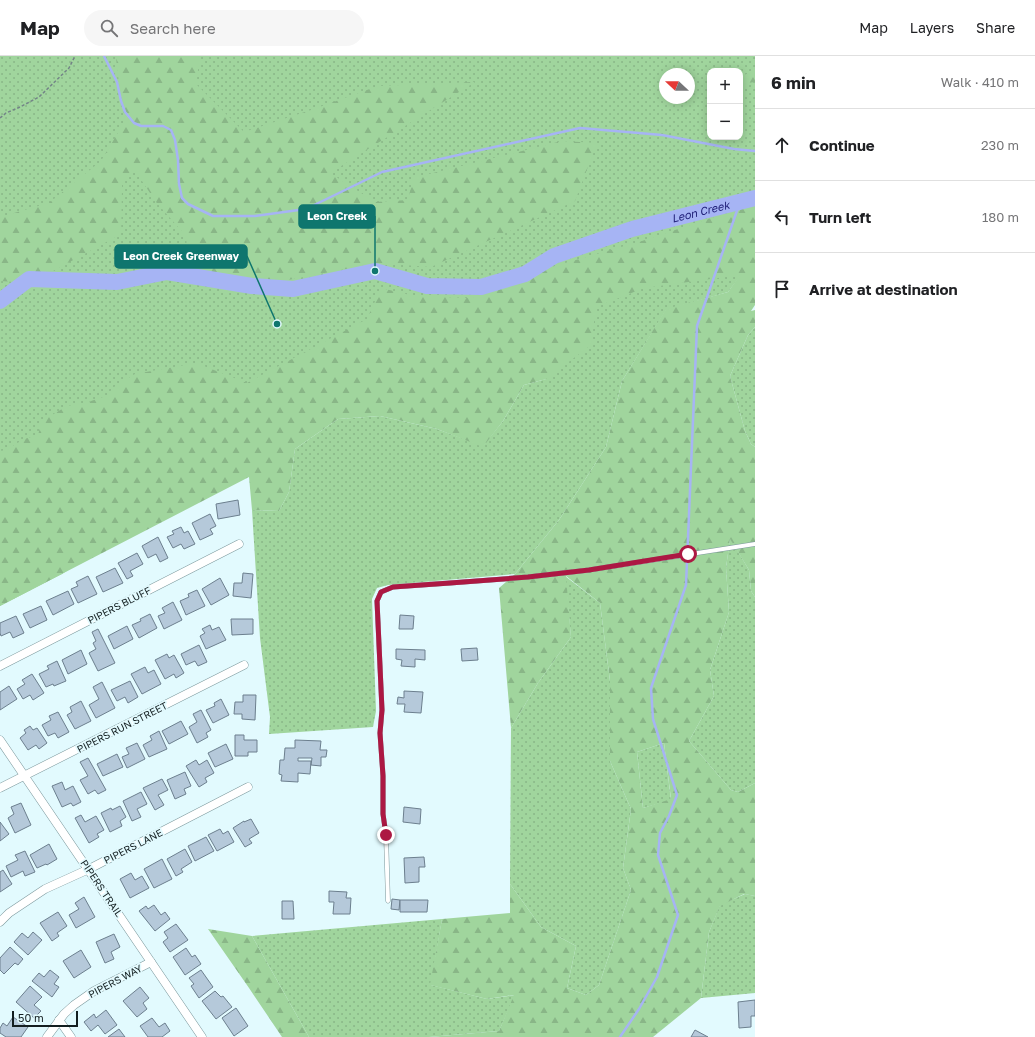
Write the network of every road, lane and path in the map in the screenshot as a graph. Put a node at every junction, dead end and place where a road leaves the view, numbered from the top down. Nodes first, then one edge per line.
1 (75, 56) edge
2 (0, 118) edge
3 (239, 544) dead end
4 (755, 544) edge
5 (244, 665) dead end
6 (0, 666) edge
7 (0, 740) edge
8 (25, 776) junction
9 (248, 787) dead end
10 (0, 788) edge
11 (89, 869) junction
12 (388, 901) dead end
13 (0, 922) edge
14 (151, 962) junction
15 (59, 1020) junction
16 (47, 1037) edge
17 (71, 1037) edge
18 (202, 1037) edge

1 - 2 path
3 - 6 street, PIPERS BLUFF
4 - 12 lane
5 - 8 street, PIPERS RUN STREET
7 - 8 street, PIPERS TRAIL
8 - 10 street, PIPERS RUN STREET
8 - 11 street, PIPERS TRAIL
9 - 11 street, PIPERS LANE
11 - 13 street, PIPERS LANE
11 - 14 street, PIPERS TRAIL
14 - 15 street, PIPERS WAY
14 - 18 street, PIPERS TRAIL
15 - 16 street, PIPERS WAY
15 - 17 street

